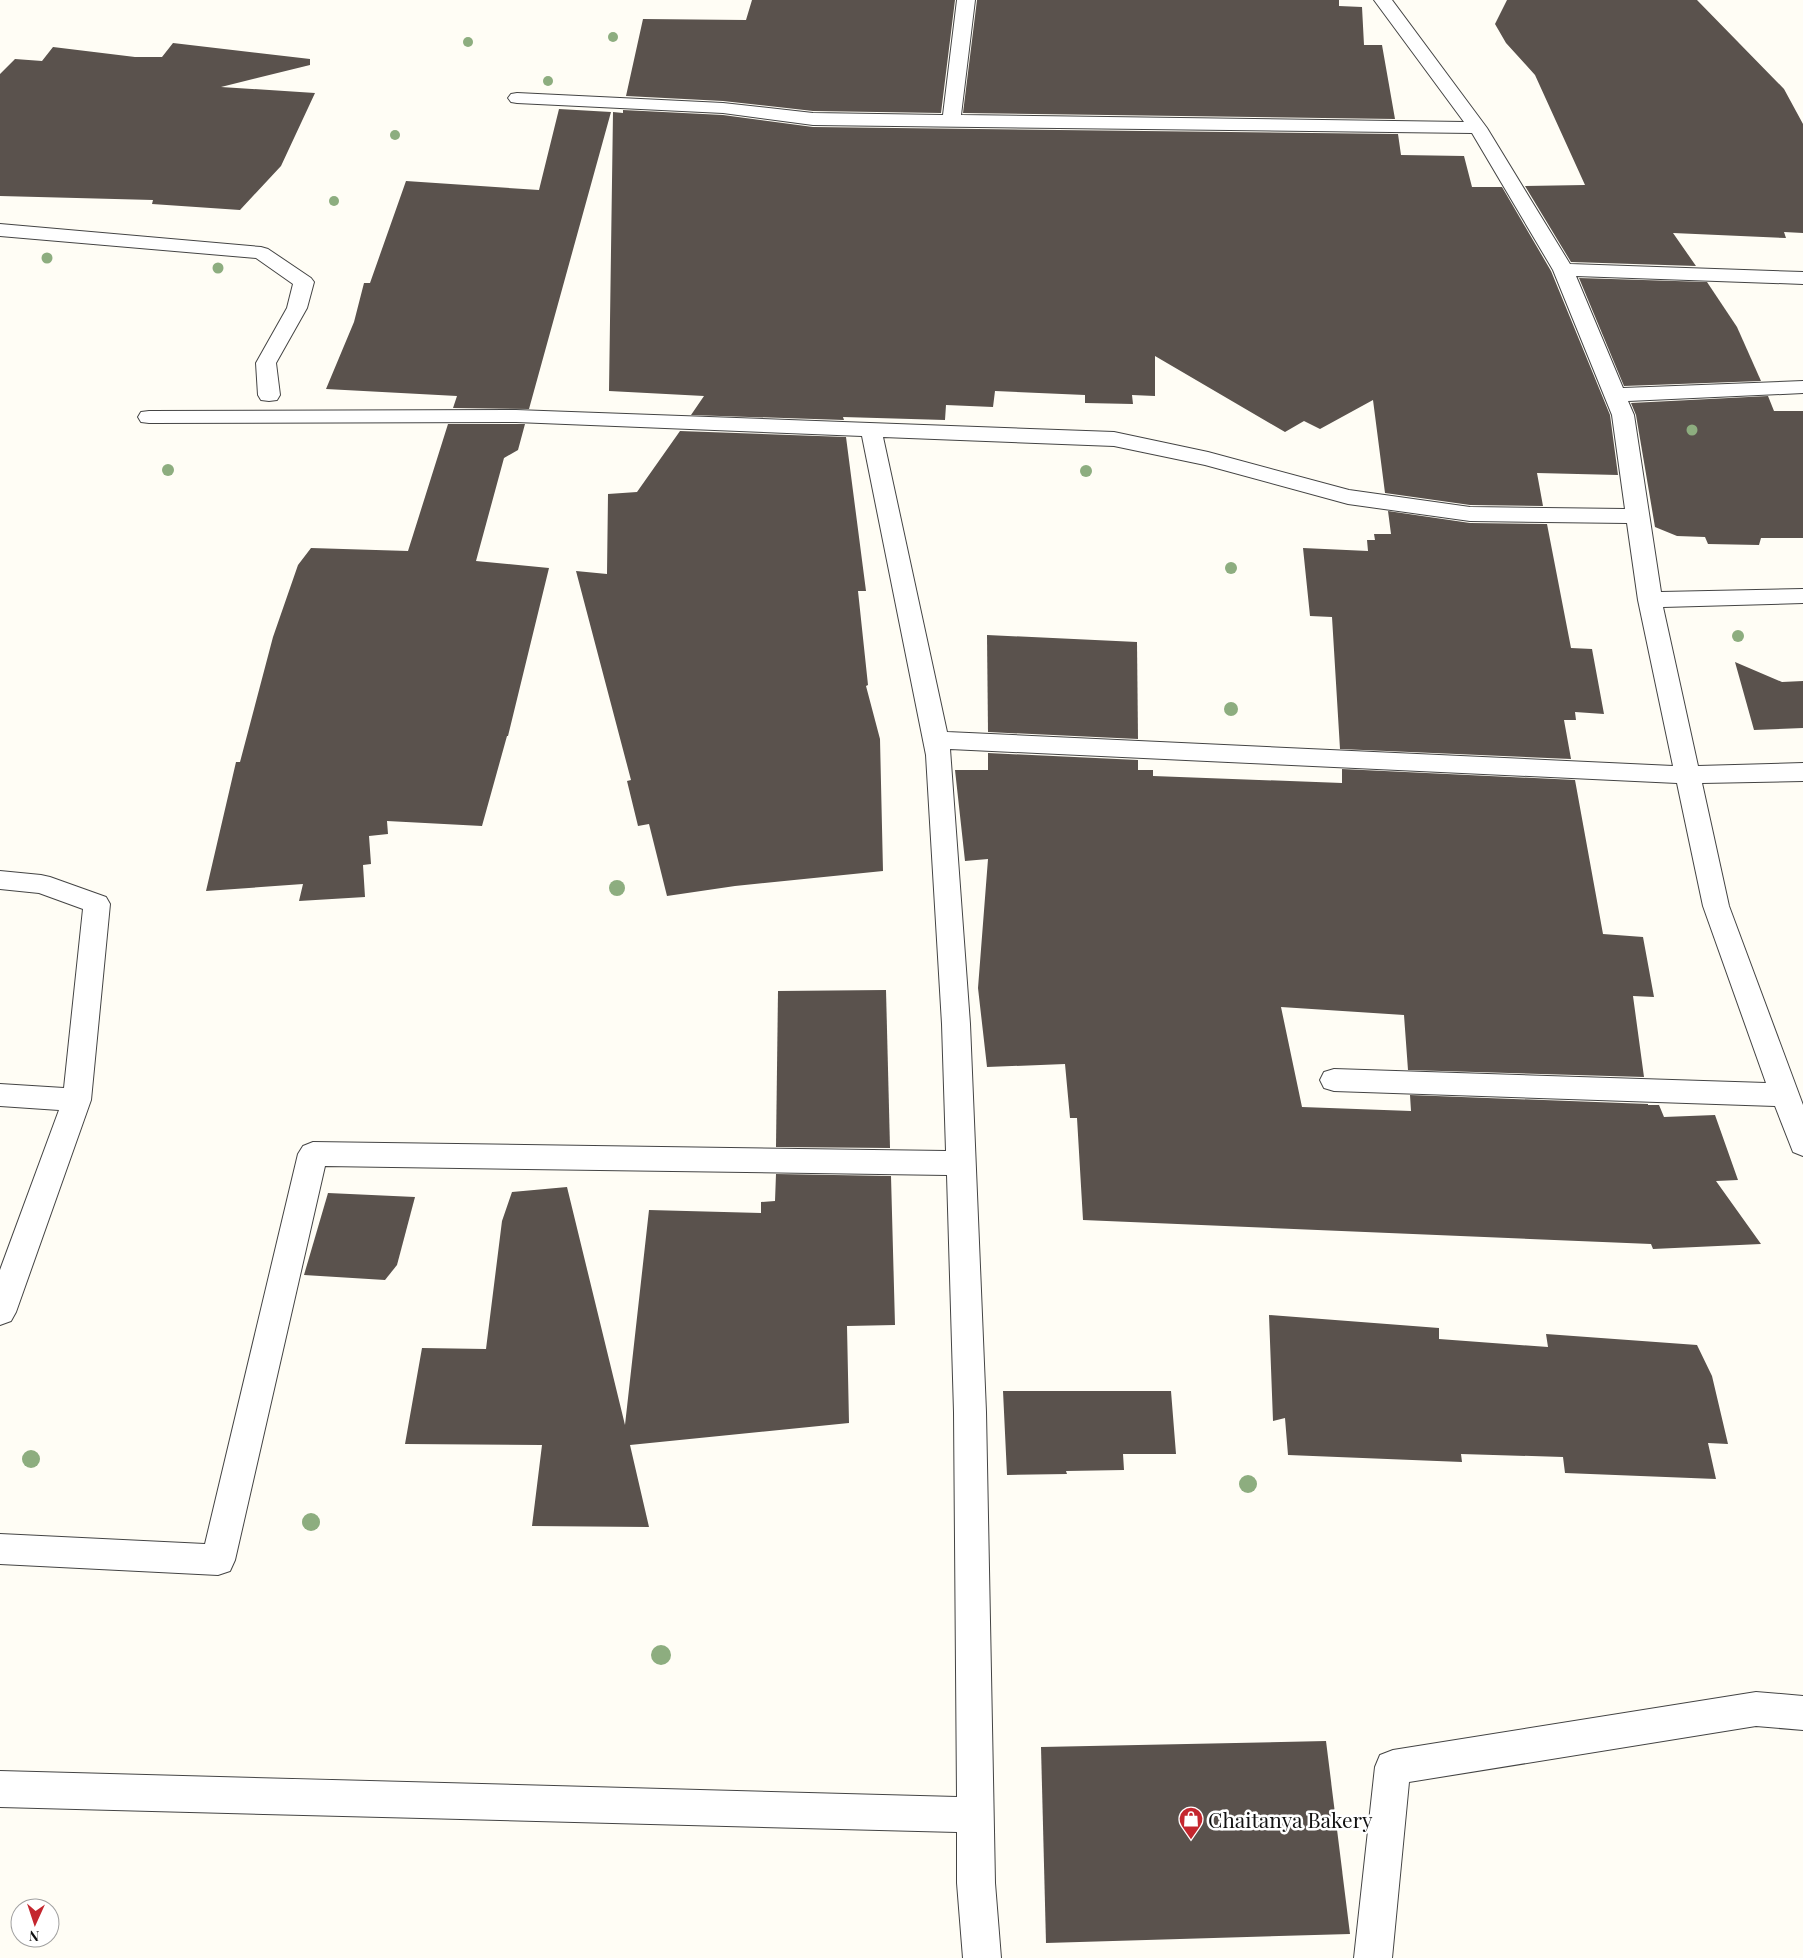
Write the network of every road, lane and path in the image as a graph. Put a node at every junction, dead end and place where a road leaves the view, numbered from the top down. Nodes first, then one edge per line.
1 (966, 0) edge
2 (1383, 0) edge
3 (517, 98) dead end
4 (951, 121) junction
5 (1478, 128) junction
6 (0, 230) edge
7 (1564, 270) junction
8 (1803, 278) edge
9 (1803, 387) edge
10 (269, 395) dead end
11 (1616, 395) junction
12 (149, 417) dead end
13 (871, 429) junction
14 (1638, 516) junction
15 (1803, 596) edge
16 (1650, 600) junction
17 (936, 740) junction
18 (1803, 772) edge
19 (1688, 775) junction
20 (0, 880) edge
21 (1334, 1080) dead end
22 (0, 1095) edge
23 (1785, 1095) junction
24 (77, 1100) junction
25 (1803, 1144) edge
26 (961, 1163) junction
27 (0, 1312) edge
28 (0, 1549) edge
29 (1803, 1713) edge
30 (0, 1789) edge
31 (974, 1815) junction
32 (982, 1958) edge
33 (1373, 1958) edge

1 - 4 street
2 - 5 street
3 - 4 street
4 - 5 street
5 - 7 street
6 - 10 street
7 - 8 street
7 - 11 street
9 - 11 street
11 - 14 street
12 - 13 street
13 - 14 street
13 - 17 street
14 - 16 street
15 - 16 street
16 - 19 street
17 - 19 street
17 - 26 street
18 - 19 street
19 - 23 street
20 - 24 street
21 - 23 street
22 - 24 street
23 - 25 street
24 - 27 street
26 - 28 street
26 - 31 street
29 - 33 street
30 - 31 street
31 - 32 street

